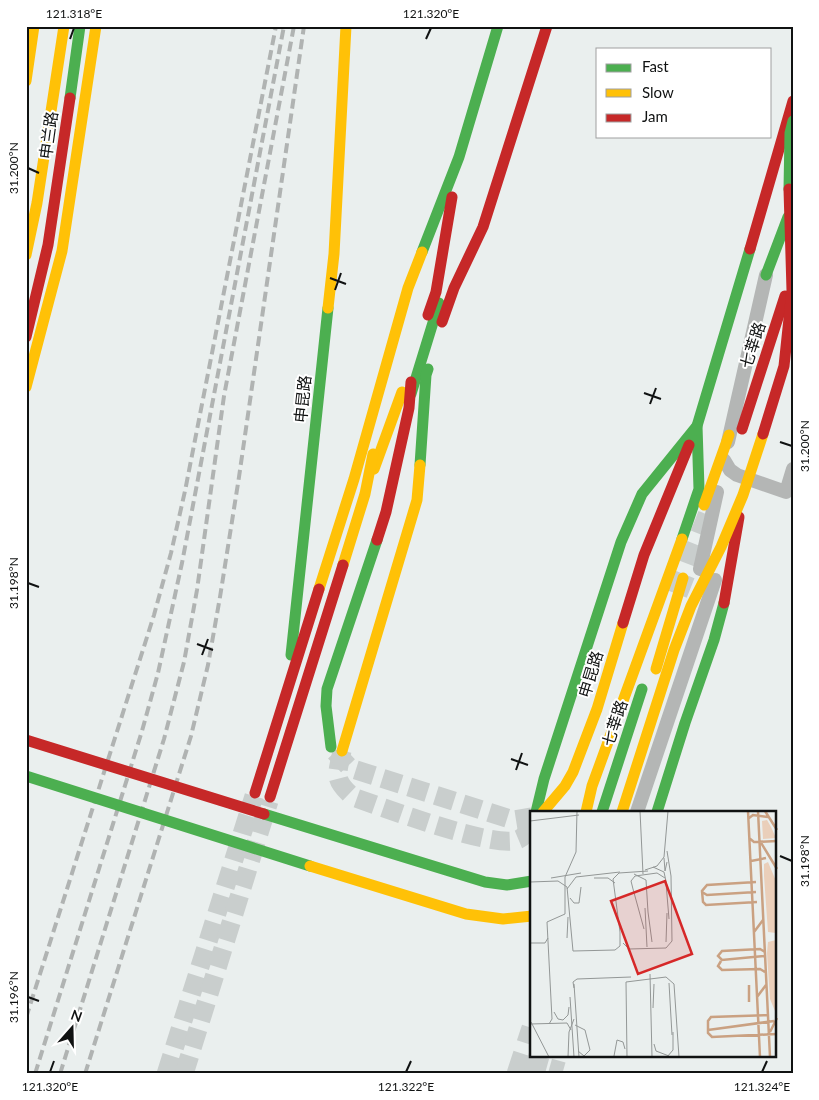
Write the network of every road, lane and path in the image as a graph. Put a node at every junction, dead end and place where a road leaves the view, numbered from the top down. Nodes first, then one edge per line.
1 (34, 26) edge
2 (64, 26) edge
3 (80, 26) edge
4 (96, 26) edge
5 (346, 26) edge
6 (498, 26) edge
7 (547, 26) edge
8 (26, 81) edge
9 (793, 101) edge
10 (793, 121) edge
11 (459, 157) junction
12 (793, 160) edge
13 (778, 204) dead end
14 (793, 204) edge
15 (459, 253) dead end
16 (26, 255) edge
17 (793, 271) edge
18 (766, 275) junction
19 (449, 280) junction
20 (739, 288) junction
21 (442, 322) junction
22 (26, 337) edge
23 (793, 340) edge
24 (412, 365) junction
25 (784, 366) junction
26 (26, 386) edge
27 (379, 386) junction
28 (411, 394) junction
29 (697, 426) junction
30 (736, 432) junction
31 (724, 460) junction
32 (793, 469) edge
33 (756, 482) junction
34 (365, 494) junction
35 (743, 495) junction
36 (692, 546) dead end
37 (686, 566) dead end
38 (689, 610) junction
39 (704, 614) junction
40 (658, 643) dead end
41 (26, 740) edge
42 (262, 771) junction
43 (26, 776) edge
44 (255, 793) tunnel mouth
45 (637, 796) dead end
46 (270, 798) tunnel mouth
47 (536, 811) edge
48 (544, 811) edge
49 (586, 811) edge
50 (602, 811) edge
51 (613, 811) edge
52 (622, 811) edge
53 (637, 811) edge
54 (657, 811) edge
55 (530, 883) edge
56 (530, 916) edge

1 - 8 main road
2 - 16 main road
3 - 22 main road, 申兰路
4 - 26 main road
5 - 42 main road, 申昆路
6 - 11 main road, 申昆路
7 - 21 main road
9 - 20 main road
10 - 25 main road, bridge
11 - 24 main road, 申昆路
11 - 27 main road, 申昆路
12 - 13 main road
14 - 18 main road
15 - 19 main road
17 - 30 main road, 七莘路
18 - 20 main road
18 - 30 street
19 - 21 main road
19 - 28 main road
20 - 29 main road
21 - 28 main road, 申昆路
23 - 25 main road, bridge
24 - 28 main road, 申昆路
24 - 34 main road
25 - 35 main road, bridge
27 - 34 main road, 申昆路
27 - 42 main road, 申昆路
29 - 47 main road
29 - 48 main road, 申昆路
29 - 49 main road
30 - 31 street
30 - 36 main road, 七莘路
31 - 33 street
31 - 38 street
32 - 33 street
33 - 39 street
34 - 46 main road, 申昆路
35 - 52 main road, bridge
35 - 54 main road, bridge
37 - 51 main road
38 - 39 street
38 - 45 street
39 - 53 street
40 - 50 main road, 七莘路
41 - 55 main road, bridge
42 - 44 main road, 申昆路
43 - 56 main road, bridge

